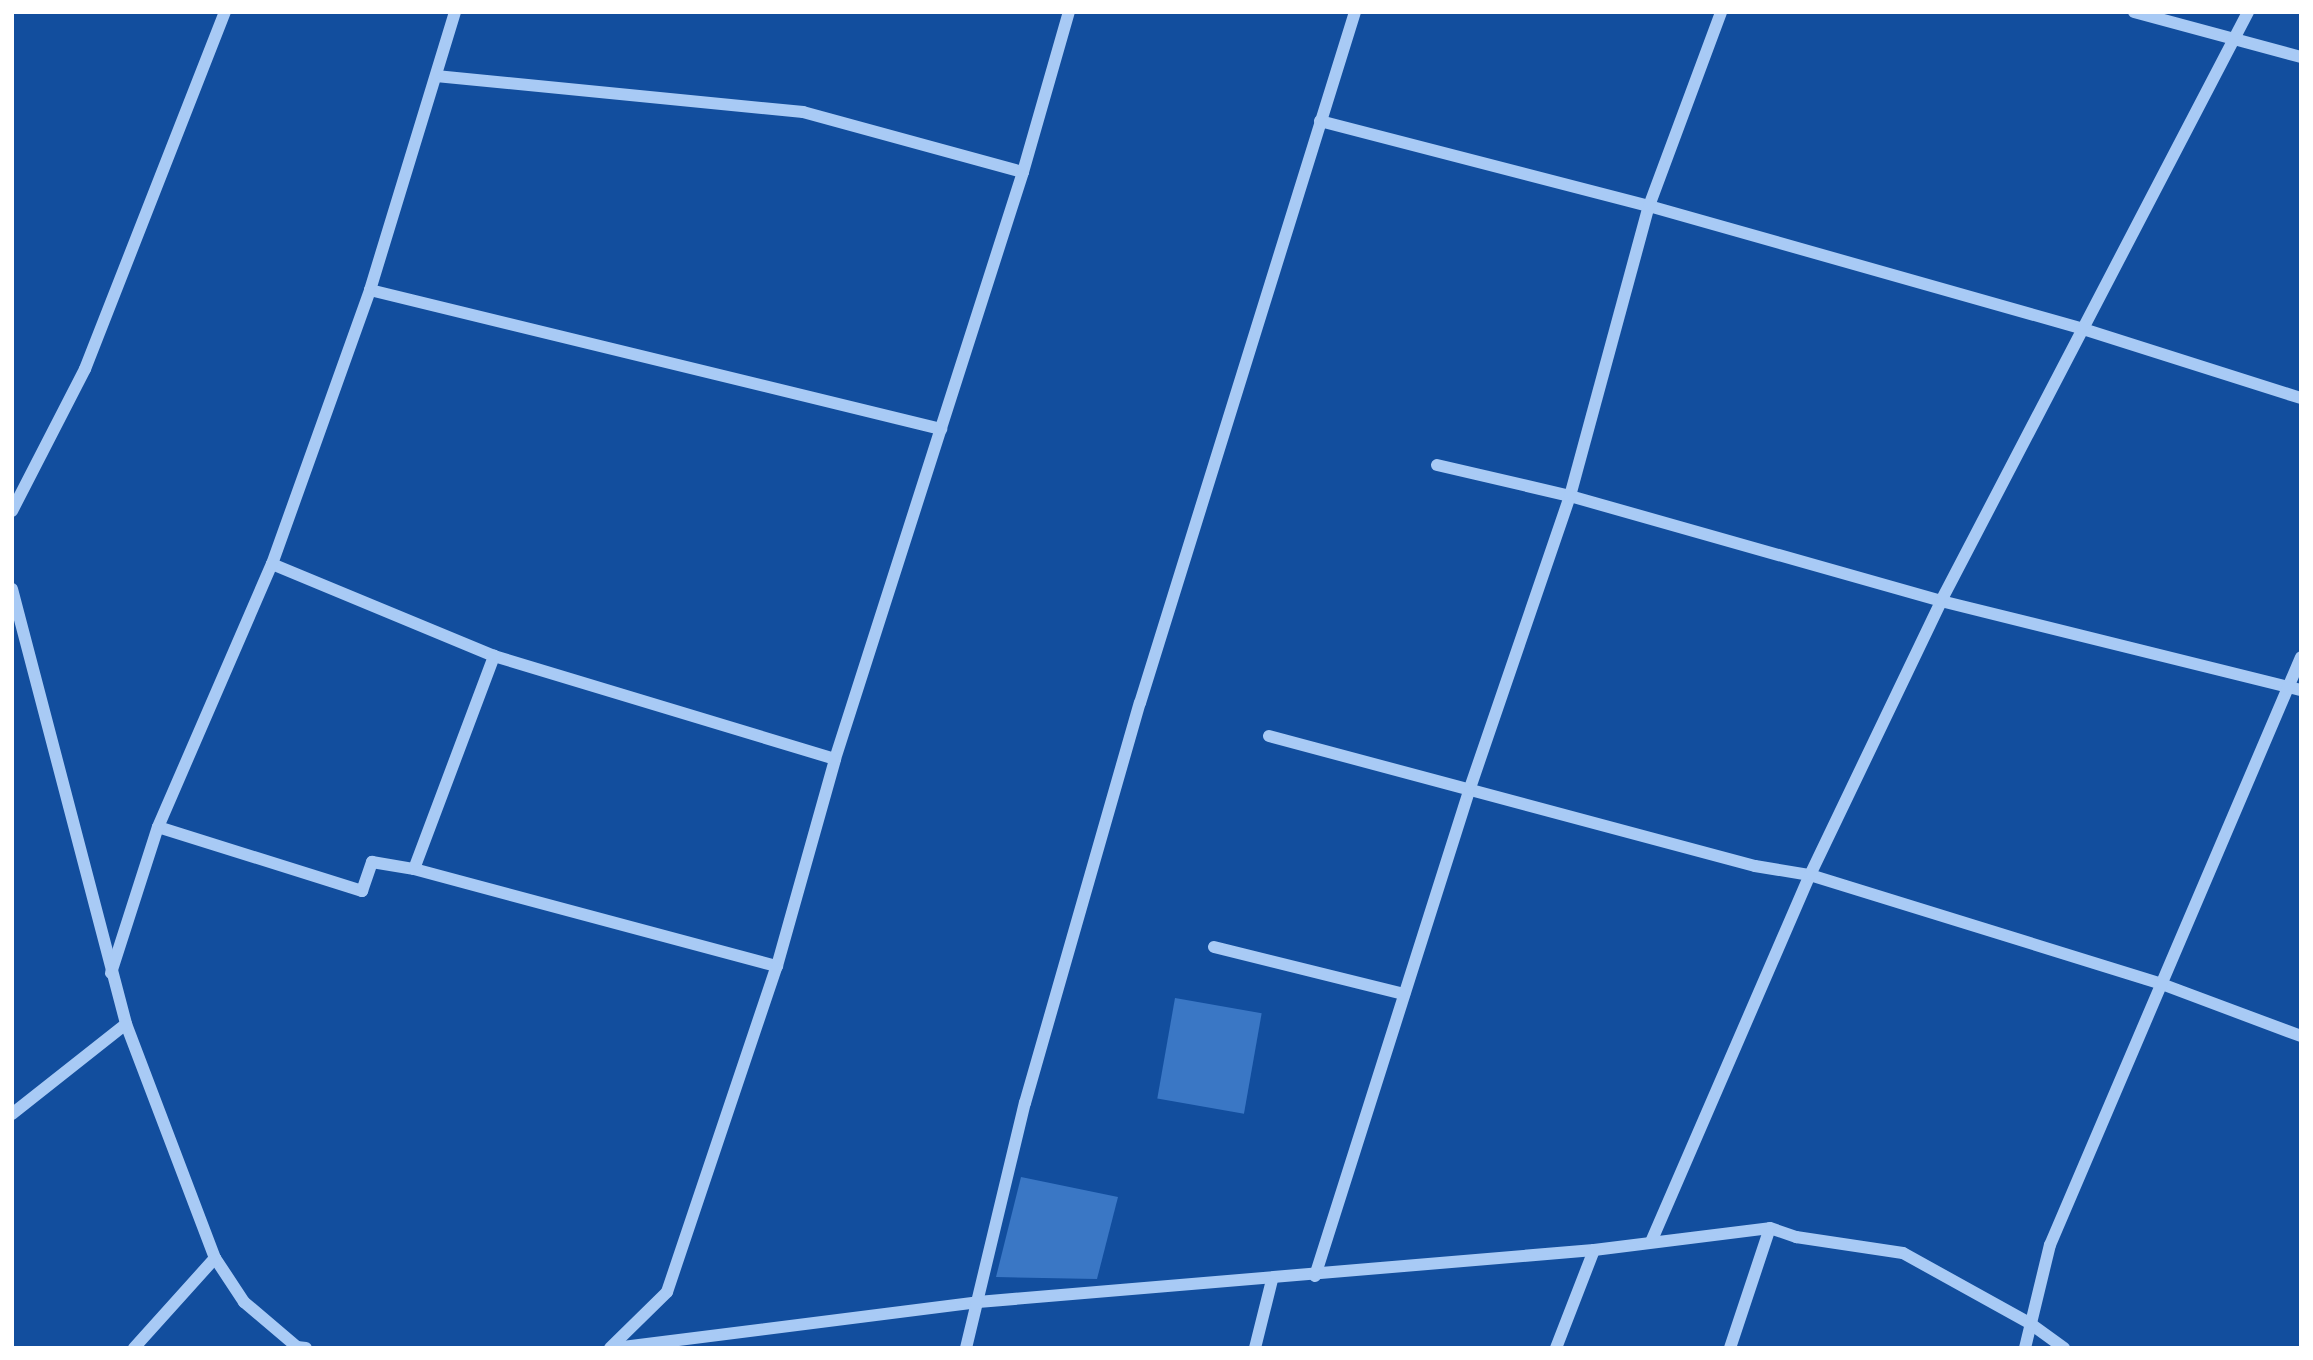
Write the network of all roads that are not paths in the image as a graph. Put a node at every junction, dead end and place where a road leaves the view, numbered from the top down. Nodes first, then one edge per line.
1 (225, 12) edge
2 (455, 12) edge
3 (1069, 12) edge
4 (1354, 12) edge
5 (1721, 12) edge
6 (2134, 12) edge
7 (2248, 12) edge
8 (2239, 37) junction
9 (2301, 57) edge
10 (436, 76) junction
11 (1320, 121) junction
12 (1023, 172) junction
13 (1649, 206) junction
14 (370, 290) junction
15 (2080, 328) junction
16 (2301, 398) edge
17 (941, 429) junction
18 (1437, 465) dead end
19 (1570, 496) junction
20 (12, 511) edge
21 (272, 564) junction
22 (12, 589) edge
23 (1941, 601) junction
24 (494, 656) junction
25 (2301, 657) edge
26 (2295, 688) edge
27 (1269, 736) dead end
28 (835, 759) junction
29 (1470, 788) junction
30 (158, 827) junction
31 (414, 869) junction
32 (1810, 875) junction
33 (1214, 947) dead end
34 (776, 966) junction
35 (111, 973) junction
36 (2159, 983) junction
37 (1404, 994) junction
38 (126, 1024) junction
39 (2301, 1036) edge
40 (12, 1114) edge
41 (1770, 1228) junction
42 (1651, 1242) junction
43 (1594, 1250) junction
44 (215, 1258) junction
45 (1315, 1276) junction
46 (1272, 1280) junction
47 (978, 1302) junction
48 (2031, 1324) junction
49 (134, 1348) edge
50 (306, 1348) edge
51 (612, 1348) edge
52 (965, 1348) edge
53 (1255, 1348) edge
54 (1556, 1348) edge
55 (1730, 1348) edge
56 (2025, 1348) edge
57 (2064, 1348) edge

1 - 20 street
2 - 10 street
3 - 12 street
4 - 11 street
5 - 13 street
6 - 8 street
7 - 8 street
8 - 9 street
8 - 15 street
10 - 12 street
10 - 14 street
11 - 13 street
11 - 47 street
12 - 17 street
13 - 15 street
13 - 19 street
14 - 17 street
14 - 21 street
15 - 16 street
15 - 23 street
17 - 28 street
18 - 19 street
19 - 23 street
19 - 29 street
21 - 24 street
21 - 30 street
22 - 35 street
23 - 26 street
23 - 32 street
24 - 28 street
24 - 31 street
25 - 26 street
26 - 36 street
27 - 29 street
28 - 34 street
29 - 32 street
29 - 37 street
30 - 31 street
30 - 35 street
31 - 34 street
32 - 36 street
32 - 42 street
33 - 37 street
34 - 51 street
35 - 38 street
36 - 39 street
36 - 48 street
37 - 45 street
38 - 40 street
38 - 44 street
41 - 42 street
41 - 48 street
41 - 55 street
42 - 43 street
43 - 45 street
43 - 54 street
44 - 49 street
44 - 50 street
45 - 46 street
46 - 47 street
46 - 53 street
47 - 51 street
47 - 52 street
48 - 56 street
48 - 57 street

